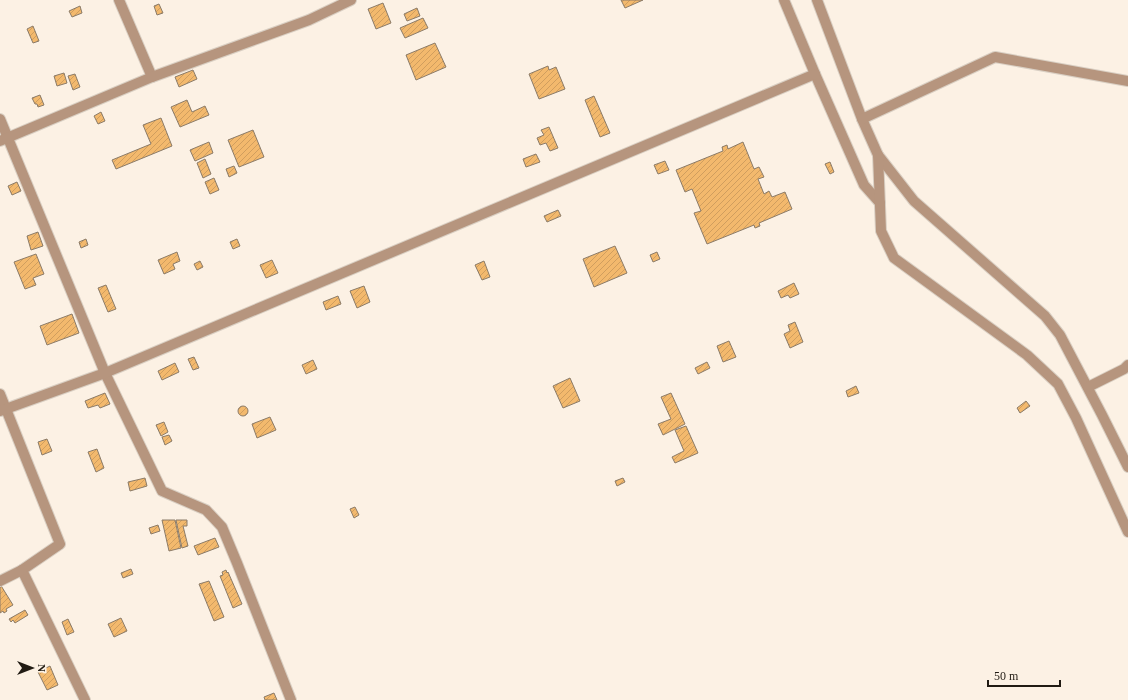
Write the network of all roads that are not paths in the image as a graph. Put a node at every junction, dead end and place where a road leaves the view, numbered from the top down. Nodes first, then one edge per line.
1 (119, 0) edge
2 (351, 0) edge
3 (784, 0) edge
4 (817, 0) edge
5 (815, 74) junction
6 (152, 77) junction
7 (1128, 82) edge
8 (0, 119) edge
9 (862, 119) junction
10 (4, 140) edge
11 (878, 155) junction
12 (880, 203) junction
13 (1128, 365) edge
14 (105, 373) junction
15 (1088, 387) junction
16 (0, 394) edge
17 (3, 409) edge
18 (1128, 467) edge
19 (1128, 532) edge
20 (22, 570) junction
21 (0, 580) edge
22 (86, 700) edge
23 (291, 700) edge

1 - 6 street
2 - 6 street
3 - 5 street
4 - 9 street
5 - 12 street
5 - 14 street
6 - 10 street
7 - 9 street
8 - 10 street
9 - 11 street
10 - 14 street
11 - 12 street
11 - 15 street
12 - 19 street
13 - 15 street
14 - 17 street
14 - 23 street
15 - 18 street
16 - 17 street
17 - 20 street
20 - 21 street
20 - 22 street

